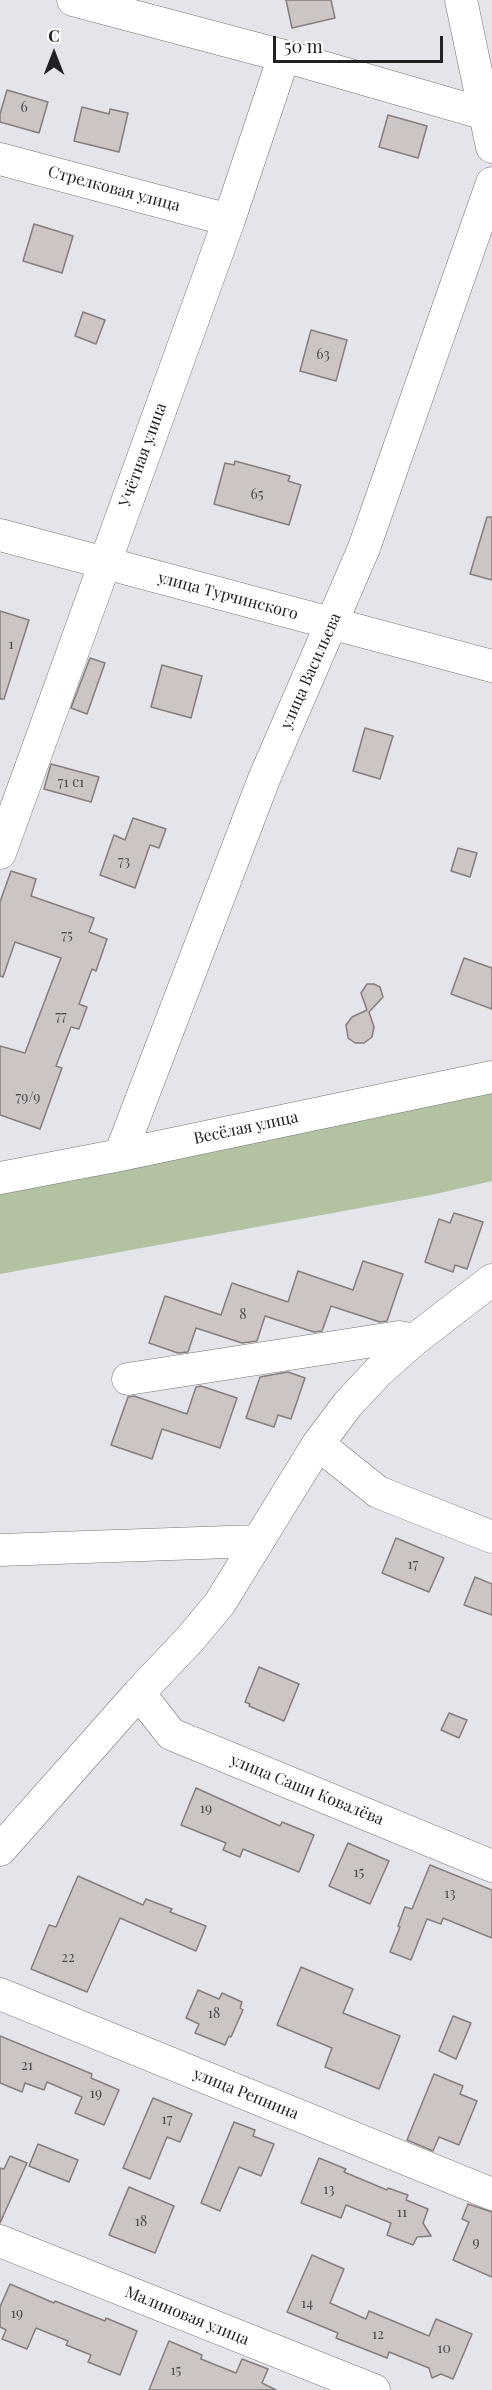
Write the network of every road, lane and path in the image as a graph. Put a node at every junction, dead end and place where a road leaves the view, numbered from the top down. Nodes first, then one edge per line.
1 (73, 0) edge
2 (461, 0) edge
3 (284, 56) junction
4 (485, 114) junction
5 (492, 147) edge
6 (0, 159) edge
7 (492, 183) edge
8 (229, 220) junction
9 (0, 534) edge
10 (104, 562) junction
11 (333, 625) junction
12 (492, 666) edge
13 (2, 841) edge
14 (492, 1077) edge
15 (120, 1155) junction
16 (0, 1178) edge
17 (492, 1280) edge
18 (414, 1340) junction
19 (128, 1379) dead end
20 (318, 1444) junction
21 (492, 1537) edge
22 (257, 1540) junction
23 (0, 1550) edge
24 (139, 1693) junction
25 (0, 1850) edge
26 (492, 1866) edge
27 (0, 1994) edge
28 (492, 2194) edge
29 (0, 2241) edge
30 (374, 2390) edge

1 - 3 street
2 - 4 street
3 - 4 street
3 - 8 street, Учётная улица
4 - 5 street
6 - 8 street, Стрелковая улица
7 - 11 street, улица Васильева
8 - 10 street, Учётная улица
9 - 10 street, улица Турчинского
10 - 11 street, улица Турчинского
10 - 13 street, Учётная улица
11 - 12 street, улица Турчинского
11 - 15 street, улица Васильева
14 - 15 street, Весёлая улица
15 - 16 street, Весёлая улица
17 - 18 street
18 - 19 street
18 - 20 street
20 - 21 street
20 - 22 street
22 - 23 street
22 - 24 street
24 - 25 street
24 - 26 street, улица Саши Ковалёва
27 - 28 street, улица Репнина
29 - 30 street, Малиновая улица

